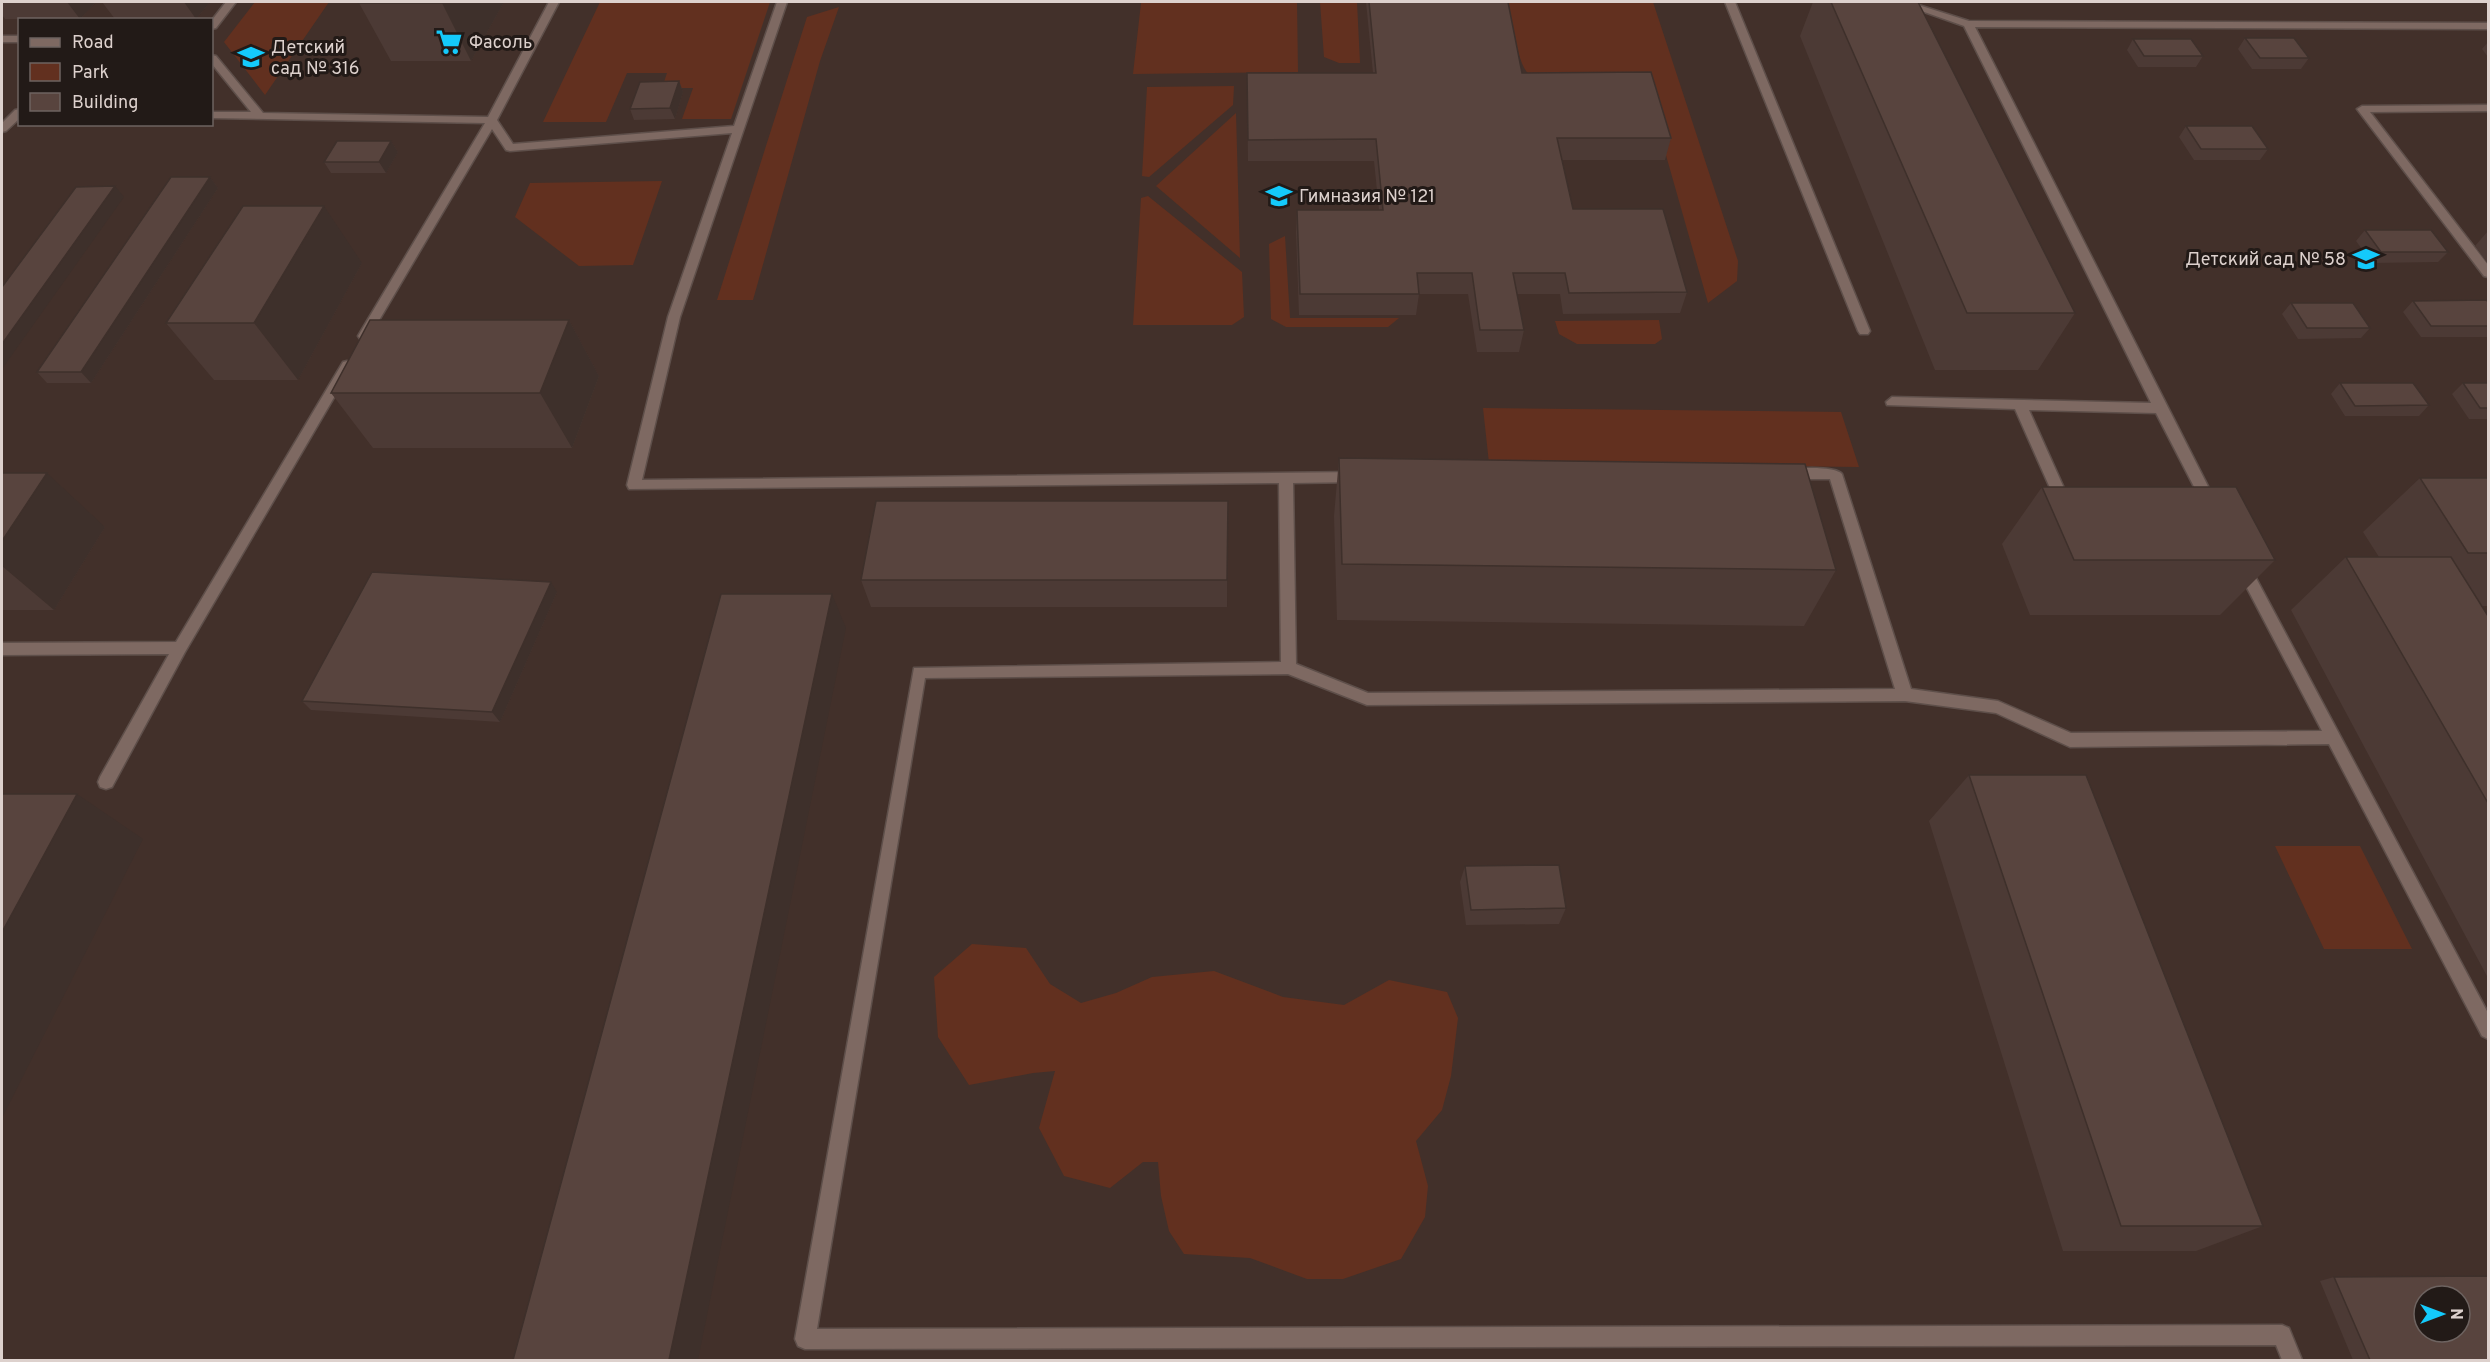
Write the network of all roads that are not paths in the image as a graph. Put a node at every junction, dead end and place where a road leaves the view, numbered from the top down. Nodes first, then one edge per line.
1 (231, 2) edge
2 (554, 2) edge
3 (782, 2) edge
4 (1730, 2) edge
5 (1901, 2) edge
6 (1968, 24) junction
7 (213, 25) edge
8 (2488, 26) edge
9 (2, 39) edge
10 (18, 39) edge
11 (213, 59) edge
12 (2488, 108) edge
13 (2, 112) edge
14 (18, 112) edge
15 (18, 113) edge
16 (213, 115) edge
17 (259, 115) junction
18 (492, 120) junction
19 (2, 129) edge
20 (738, 129) junction
21 (2488, 273) edge
22 (1864, 331) dead end
23 (1892, 402) dead end
24 (2020, 405) junction
25 (2160, 408) junction
26 (1775, 474) edge
27 (1286, 477) junction
28 (1370, 477) edge
29 (2067, 510) edge
30 (2219, 521) edge
31 (2235, 552) edge
32 (180, 648) junction
33 (2, 649) edge
34 (1289, 668) junction
35 (1905, 695) junction
36 (2333, 737) junction
37 (106, 782) dead end
38 (2488, 1030) edge
39 (2292, 1360) edge

1 - 7 lane
2 - 18 lane
3 - 20 lane
4 - 22 lane
5 - 6 lane
6 - 8 lane
6 - 25 lane
9 - 10 lane
11 - 17 lane
12 - 21 lane
13 - 14 lane
15 - 19 lane
16 - 17 lane
17 - 18 lane
18 - 20 lane
18 - 32 lane
20 - 27 lane
23 - 24 lane
24 - 25 lane
24 - 29 lane
25 - 30 lane
26 - 35 lane
27 - 28 lane
27 - 34 lane
31 - 36 lane
32 - 33 lane
32 - 37 lane
34 - 35 lane
34 - 39 lane
35 - 36 lane
36 - 38 lane

